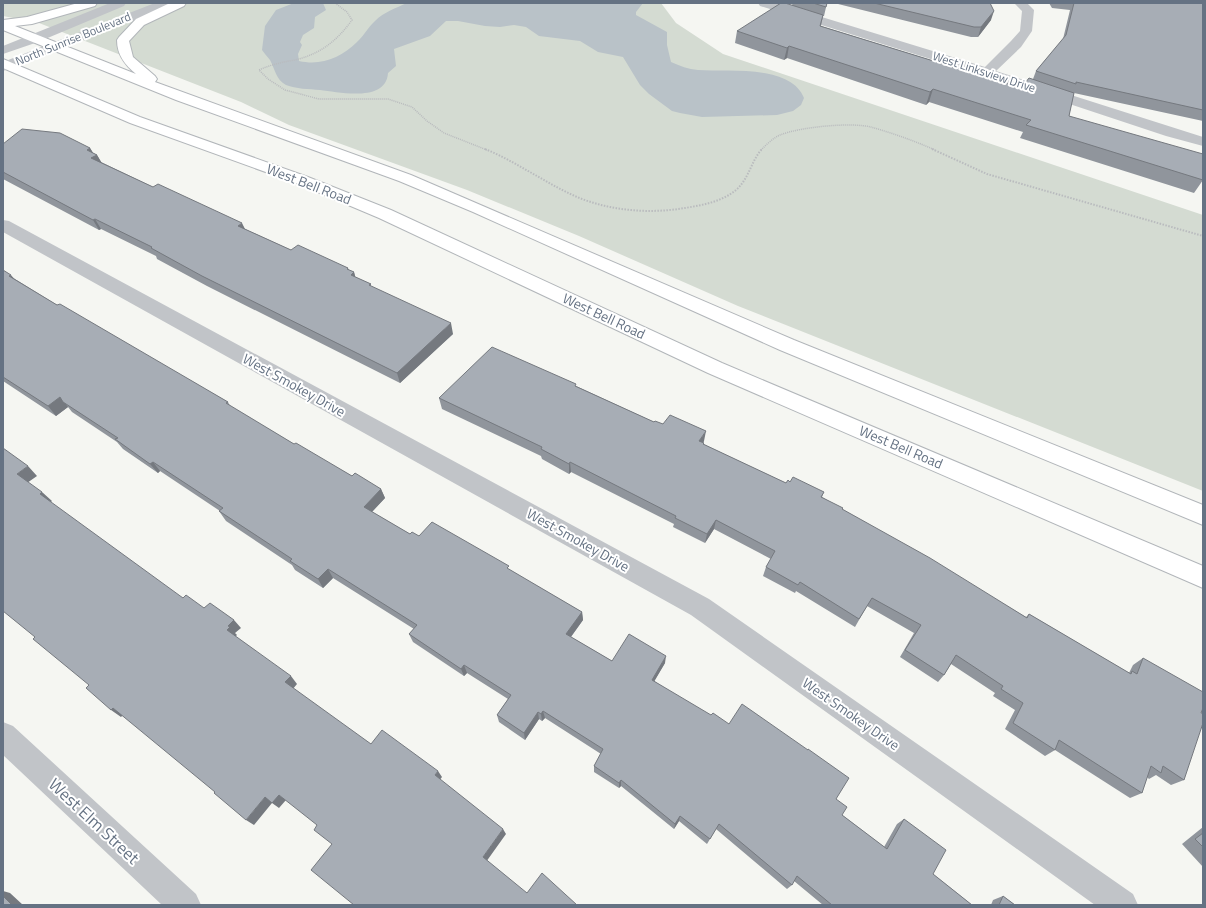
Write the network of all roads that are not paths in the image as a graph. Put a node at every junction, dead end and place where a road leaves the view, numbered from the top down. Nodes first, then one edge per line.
1 (91, 3) edge
2 (120, 3) edge
3 (166, 3) edge
4 (180, 3) edge
5 (764, 3) edge
6 (1020, 3) edge
7 (3, 25) edge
8 (34, 39) junction
9 (55, 47) junction
10 (4, 61) edge
11 (987, 72) junction
12 (161, 89) junction
13 (1203, 142) edge
14 (3, 225) edge
15 (1203, 514) edge
16 (1203, 577) edge
17 (3, 736) edge
18 (185, 905) edge
19 (1122, 905) edge

1 - 7 main road
2 - 8 street, North Sunrise Boulevard
3 - 9 street, North Sunrise Boulevard
4 - 12 main road
5 - 11 street, West Linksview Drive
6 - 11 street
7 - 8 main road
8 - 9 main road
8 - 10 street, North Sunrise Boulevard
9 - 10 street, North Sunrise Boulevard
9 - 12 main road
10 - 16 main road, West Bell Road
11 - 13 street, West Linksview Drive
12 - 15 main road
14 - 19 street, West Smokey Drive
17 - 18 street, West Elm Street

